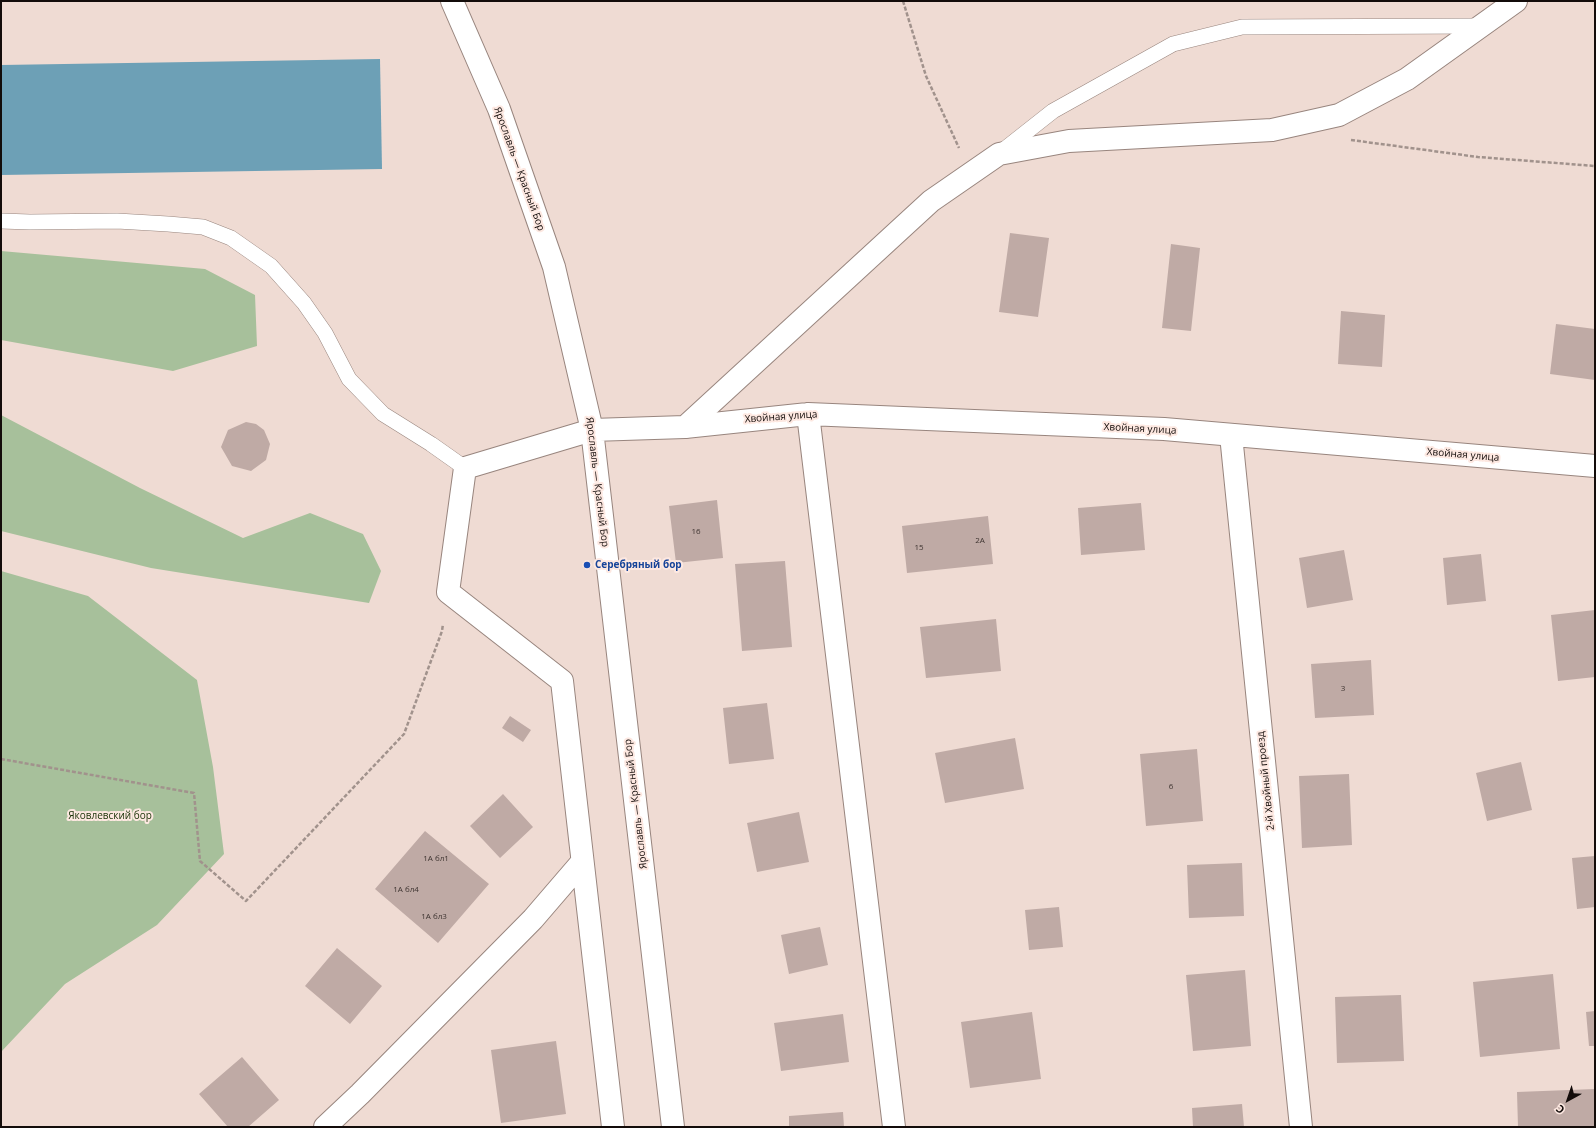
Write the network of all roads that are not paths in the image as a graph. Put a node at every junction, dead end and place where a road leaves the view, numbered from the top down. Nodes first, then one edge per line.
1 (452, 1) edge
2 (1516, 1) edge
3 (1481, 26) junction
4 (999, 154) junction
5 (1, 221) edge
6 (808, 414) junction
7 (685, 427) junction
8 (592, 430) junction
9 (1231, 435) junction
10 (1595, 466) edge
11 (465, 468) junction
12 (582, 862) junction
13 (325, 1127) edge
14 (612, 1127) edge
15 (673, 1127) edge
16 (894, 1127) edge
17 (1301, 1127) edge

1 - 8 street, Ярославль — Красный Бор
2 - 3 street
3 - 4 street
3 - 4 lane
4 - 7 street
5 - 11 lane
6 - 7 street, Хвойная улица
6 - 9 street, Хвойная улица
6 - 16 street
7 - 8 street, Хвойная улица
8 - 11 street, Хвойная улица
8 - 15 street, Ярославль — Красный Бор
9 - 10 street, Хвойная улица
9 - 17 street, 2-й Хвойный проезд
11 - 12 street
12 - 13 street
12 - 14 street

